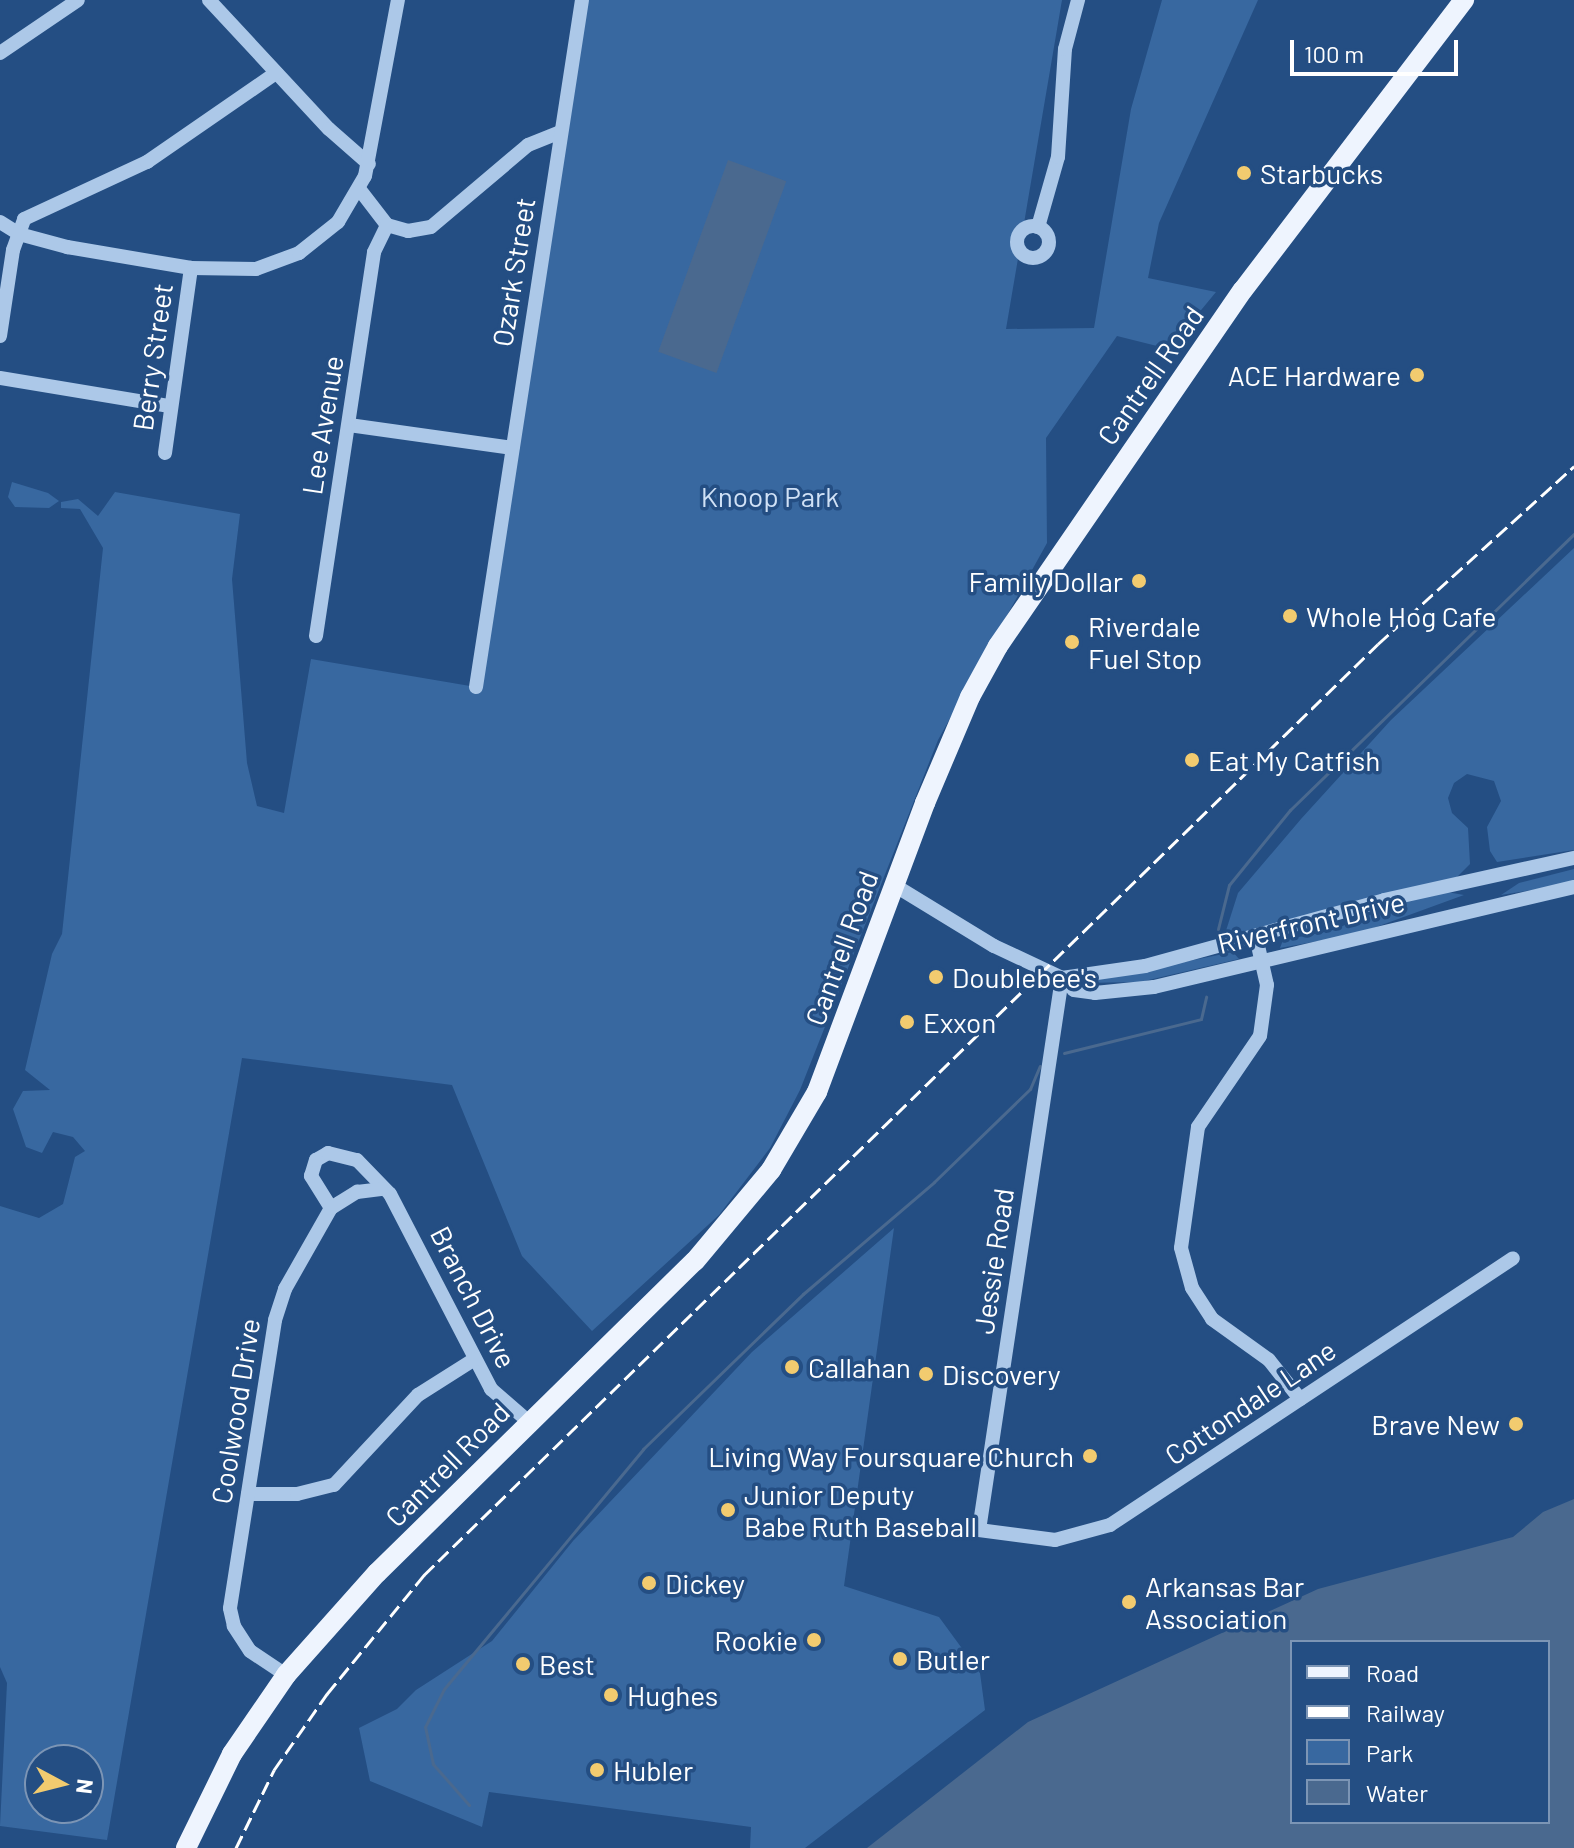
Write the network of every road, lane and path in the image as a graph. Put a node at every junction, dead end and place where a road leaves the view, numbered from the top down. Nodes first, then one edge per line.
1 (78, 0) edge
2 (209, 0) edge
3 (398, 0) edge
4 (582, 0) edge
5 (1078, 0) edge
6 (1464, 0) edge
7 (0, 53) edge
8 (276, 73) junction
9 (561, 132) junction
10 (369, 164) junction
11 (360, 190) junction
12 (0, 222) edge
13 (387, 225) junction
14 (1038, 227) dead end
15 (19, 234) junction
16 (191, 268) junction
17 (0, 336) edge
18 (0, 378) edge
19 (170, 406) junction
20 (349, 425) junction
21 (512, 448) junction
22 (165, 453) dead end
23 (316, 636) dead end
24 (476, 687) dead end
25 (1574, 858) edge
26 (894, 885) junction
27 (1574, 887) edge
28 (1256, 937) junction
29 (1261, 960) junction
30 (1062, 978) junction
31 (381, 1189) junction
32 (331, 1208) junction
33 (1513, 1258) dead end
34 (475, 1359) junction
35 (1300, 1399) junction
36 (529, 1422) junction
37 (248, 1494) junction
38 (1000, 1533) joint
39 (286, 1675) junction
40 (186, 1848) edge

1 - 7 street
2 - 8 street
3 - 10 street
4 - 9 street, Ozark Street
5 - 14 street
6 - 26 main road, Cantrell Road
8 - 10 street
8 - 15 street
9 - 13 street
9 - 21 street, Ozark Street
10 - 11 street
11 - 13 street
11 - 16 street
12 - 15 street
13 - 20 street, Lee Avenue
15 - 16 street
15 - 17 street
16 - 19 street, Berry Street
18 - 19 street
19 - 22 street, Berry Street
20 - 21 street
20 - 23 street, Lee Avenue
21 - 24 street, Ozark Street
25 - 28 street, Riverfront Drive
26 - 30 street, Riverfront Drive
26 - 36 main road, Cantrell Road
27 - 29 street, Riverfront Drive
28 - 29 street
28 - 30 street, Riverfront Drive
29 - 30 street, Riverfront Drive
29 - 35 street
30 - 38 street, Jessie Road
31 - 32 street
31 - 32 street, Branch Drive
31 - 34 street, Branch Drive
32 - 37 street, Coolwood Drive
33 - 35 street, Cottondale Lane
34 - 36 street, Branch Drive
34 - 37 street
35 - 38 street, Cottondale Lane
36 - 39 main road, Cantrell Road
37 - 39 street, Coolwood Drive
39 - 40 main road, Cantrell Road

